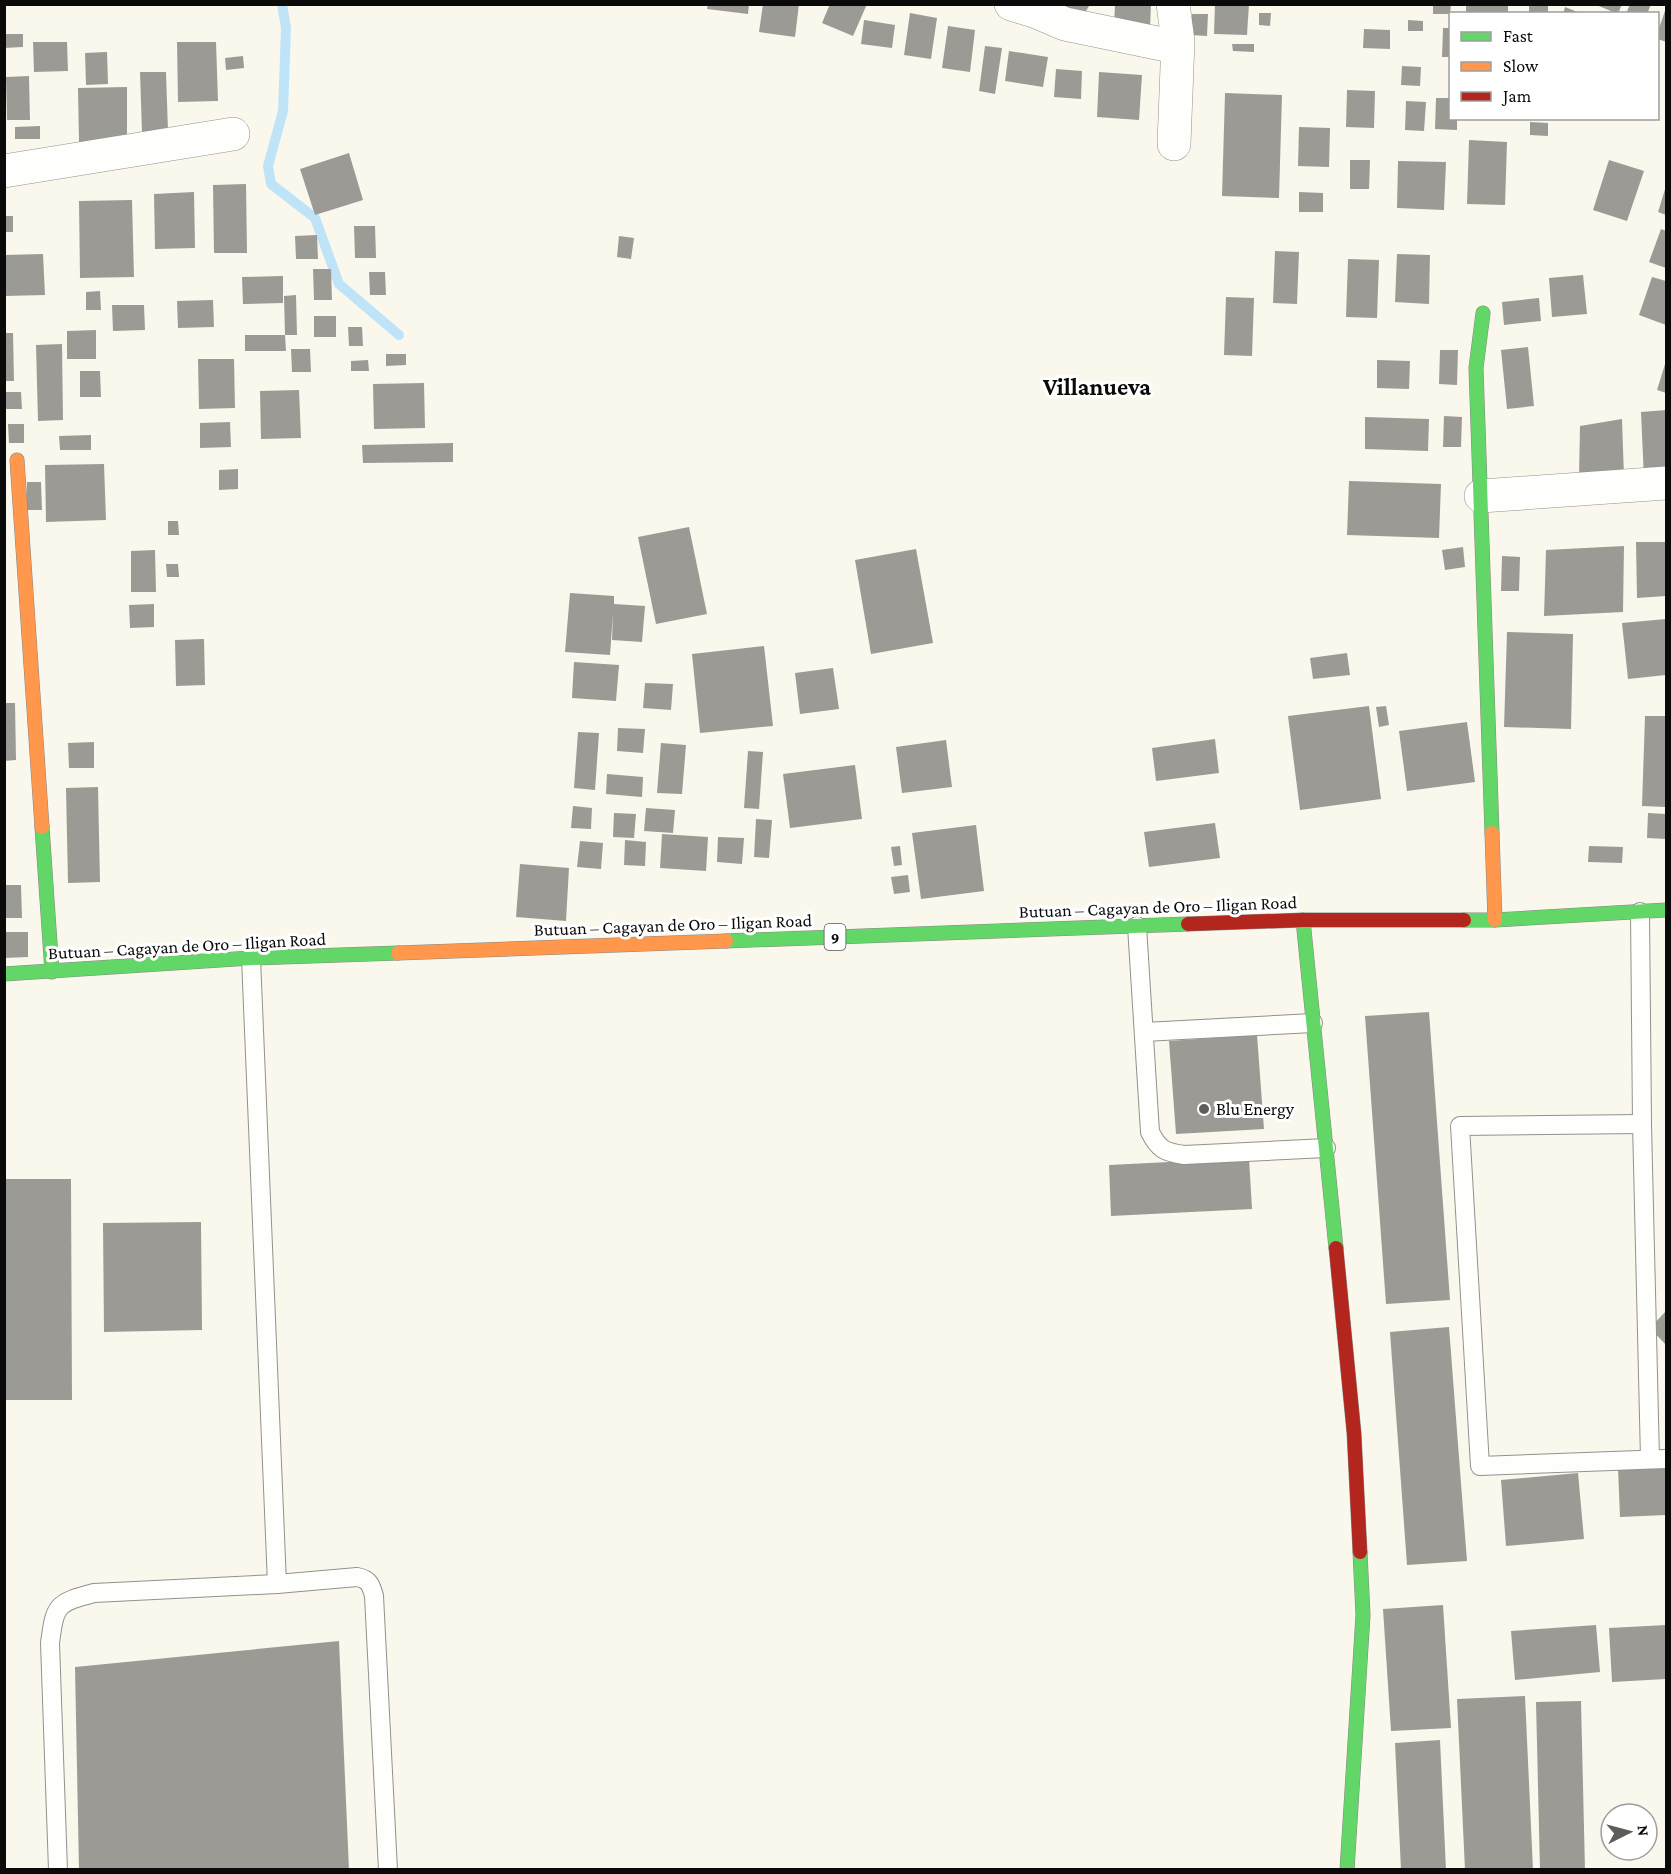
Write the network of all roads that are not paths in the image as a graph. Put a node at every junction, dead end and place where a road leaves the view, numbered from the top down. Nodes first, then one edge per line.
1 (1011, 4) edge
2 (1173, 4) edge
3 (1176, 47) junction
4 (233, 134) dead end
5 (1174, 144) dead end
6 (4, 171) edge
7 (1483, 313) dead end
8 (17, 460) dead end
9 (1666, 483) edge
10 (1481, 496) junction
11 (1666, 910) edge
12 (1640, 912) junction
13 (1303, 920) junction
14 (1495, 920) junction
15 (1137, 926) junction
16 (251, 958) junction
17 (51, 972) junction
18 (4, 974) edge
19 (1313, 1023) junction
20 (1144, 1032) junction
21 (1642, 1124) junction
22 (1326, 1148) junction
23 (1658, 1459) edge
24 (277, 1584) junction
25 (58, 1869) edge
26 (388, 1869) edge
27 (1347, 1869) edge

1 - 3 street
2 - 3 street
3 - 5 street
4 - 6 street
7 - 10 main road
8 - 17 main road
9 - 10 street
10 - 14 main road
11 - 12 main road, Butuan – Cagayan de Oro – Iligan Road / 9
12 - 14 main road, Butuan – Cagayan de Oro – Iligan Road / 9
12 - 21 lane
13 - 14 main road, Butuan – Cagayan de Oro – Iligan Road / 9
13 - 15 main road, Butuan – Cagayan de Oro – Iligan Road / 9
13 - 19 main road
15 - 16 main road, Butuan – Cagayan de Oro – Iligan Road / 9
15 - 20 lane
16 - 17 main road, Butuan – Cagayan de Oro – Iligan Road / 9
16 - 24 lane
17 - 18 main road, Butuan – Cagayan de Oro – Iligan Road / 9
19 - 20 lane
19 - 22 main road
20 - 22 lane
21 - 23 lane
21 - 23 lane
22 - 27 main road
24 - 25 lane
24 - 26 lane

